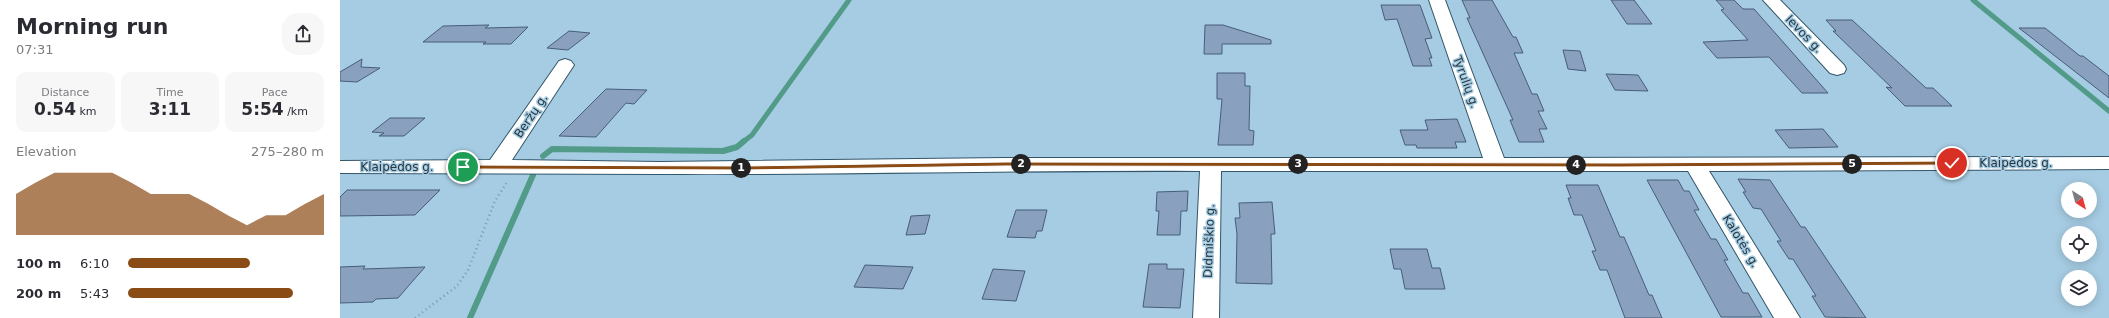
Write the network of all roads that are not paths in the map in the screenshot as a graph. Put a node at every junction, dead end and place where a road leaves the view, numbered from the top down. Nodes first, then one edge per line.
1 (1437, 0) edge
2 (1771, 0) edge
3 (565, 65) dead end
4 (1837, 69) dead end
5 (2109, 163) edge
6 (1211, 164) junction
7 (1496, 164) junction
8 (1695, 165) junction
9 (507, 166) junction
10 (340, 167) edge
11 (1206, 318) edge
12 (1787, 318) edge

1 - 7 street, Tyrulių g.
2 - 4 street, Ievos g.
3 - 9 street, Beržų g.
5 - 8 street, Klaipėdos g.
6 - 7 street, Klaipėdos g.
6 - 9 street, Klaipėdos g.
6 - 11 street, Didmiškio g.
7 - 8 street, Klaipėdos g.
8 - 12 street, Kalotės g.
9 - 10 street, Klaipėdos g.

